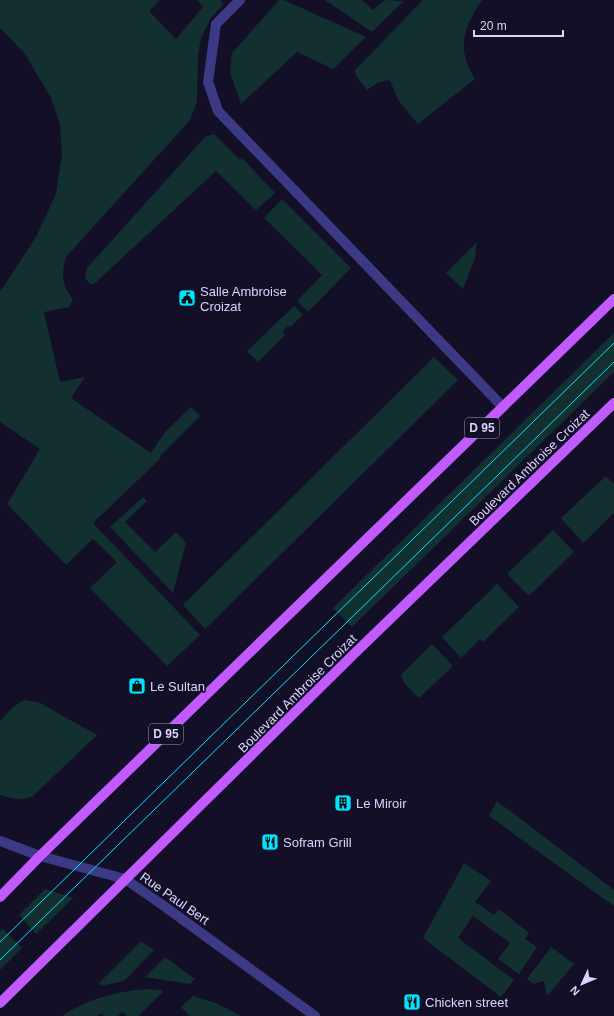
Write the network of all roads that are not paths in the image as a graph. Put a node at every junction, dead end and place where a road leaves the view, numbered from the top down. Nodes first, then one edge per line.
1 (240, 0) edge
2 (614, 299) edge
3 (614, 403) edge
4 (503, 407) junction
5 (0, 841) edge
6 (40, 856) junction
7 (125, 879) junction
8 (0, 897) edge
9 (0, 1003) edge
10 (315, 1016) edge

1 - 4 street
2 - 4 main road, D 95
3 - 7 main road, Boulevard Ambroise Croizat
4 - 6 main road, D 95
5 - 6 street, Rue Paul Bert
6 - 7 street, Rue Paul Bert
6 - 8 main road, D 95
7 - 9 main road, Boulevard Ambroise Croizat
7 - 10 street, Rue Paul Bert

